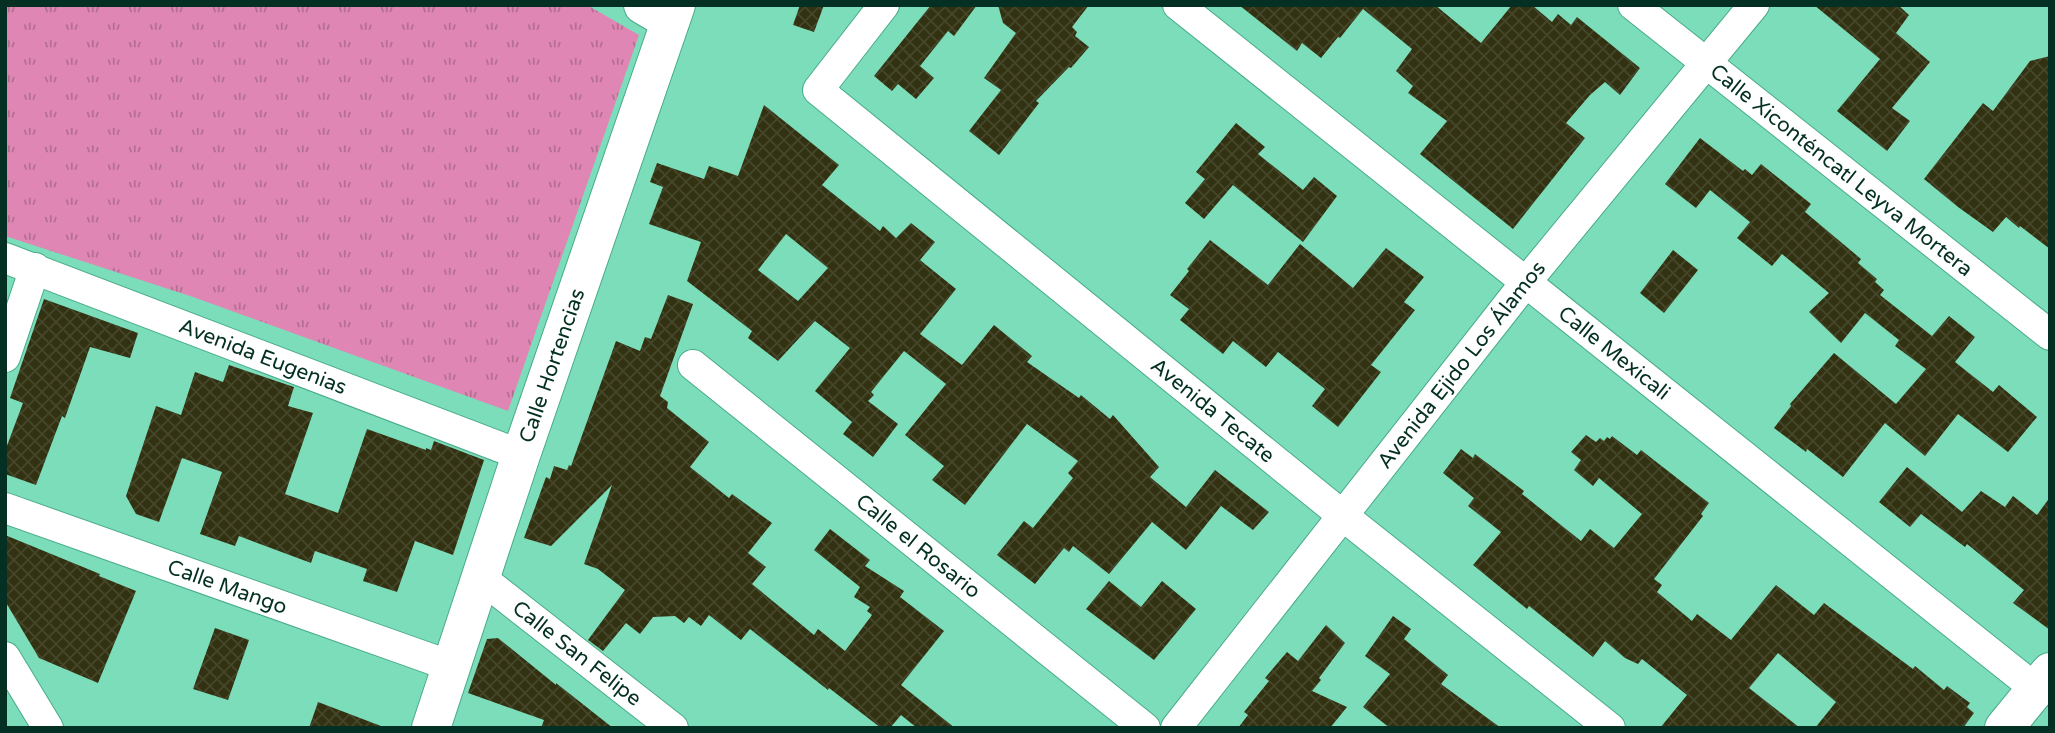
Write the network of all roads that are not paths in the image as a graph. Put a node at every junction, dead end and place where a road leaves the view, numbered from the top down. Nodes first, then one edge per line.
1 (884, 5) edge
2 (1178, 5) edge
3 (1633, 5) edge
4 (1754, 5) edge
5 (663, 11) edge
6 (1705, 64) junction
7 (5, 258) edge
8 (36, 268) junction
9 (1525, 282) junction
10 (2050, 335) edge
11 (5, 357) edge
12 (693, 365) dead end
13 (522, 455) junction
14 (5, 508) edge
15 (1342, 515) junction
16 (481, 578) junction
17 (5, 657) edge
18 (452, 666) junction
19 (2045, 687) edge
20 (48, 728) edge
21 (431, 728) edge
22 (673, 728) edge
23 (1144, 728) edge
24 (1176, 728) edge
25 (1610, 728) edge
26 (2004, 728) edge

1 - 15 street, Avenida Tecate
2 - 9 street, Calle Mexicali
3 - 6 street, Calle Xiconténcatl Leyva Mortera
4 - 6 street, Avenida Ejido Los Álamos
5 - 13 street, Calle Hortencias
6 - 9 street, Avenida Ejido Los Álamos
6 - 10 street, Calle Xiconténcatl Leyva Mortera
7 - 8 street, Avenida Eugenias
8 - 11 street
8 - 13 street, Avenida Eugenias
9 - 15 street, Avenida Ejido Los Álamos
9 - 19 street, Calle Mexicali
12 - 23 street, Calle el Rosario
13 - 16 street, Calle Hortencias
14 - 18 street, Calle Mango
15 - 24 street, Avenida Ejido Los Álamos
15 - 25 street, Avenida Tecate
16 - 18 street, Calle Hortencias
16 - 22 street, Calle San Felipe
17 - 20 street
18 - 21 street, Calle Hortencias
19 - 26 street

